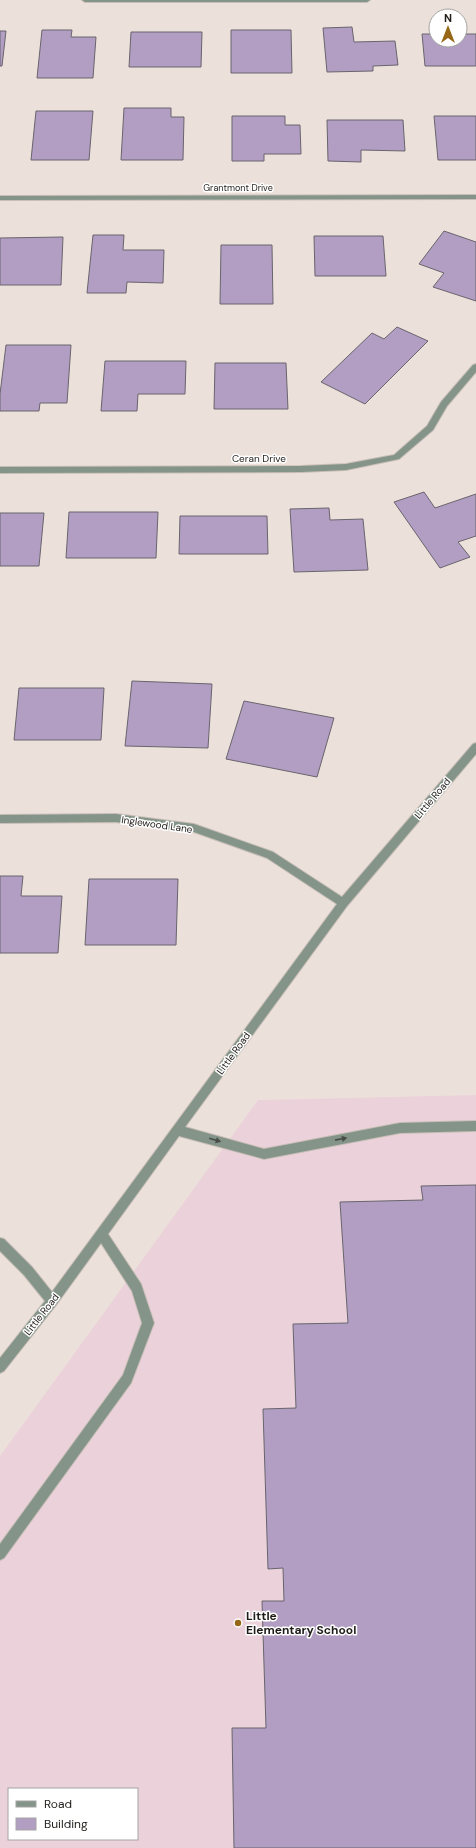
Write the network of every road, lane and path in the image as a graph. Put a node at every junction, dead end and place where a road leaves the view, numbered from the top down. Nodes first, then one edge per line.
1 (85, 0) edge
2 (367, 0) edge
3 (476, 197) edge
4 (0, 198) edge
5 (476, 367) edge
6 (0, 470) edge
7 (476, 747) edge
8 (0, 819) edge
9 (343, 903) junction
10 (476, 1126) edge
11 (177, 1130) junction
12 (101, 1234) junction
13 (0, 1243) edge
14 (52, 1302) junction
15 (0, 1367) edge
16 (0, 1554) edge

1 - 2 street
3 - 4 street, Grantmont Drive
5 - 6 street, Ceran Drive
7 - 9 street, Little Road
8 - 9 street, Inglewood Lane
9 - 11 street, Little Road
11 -> 10 street
11 - 12 street, Little Road
12 - 14 street, Little Road
12 - 16 street
13 - 14 street
14 - 15 street, Little Road

